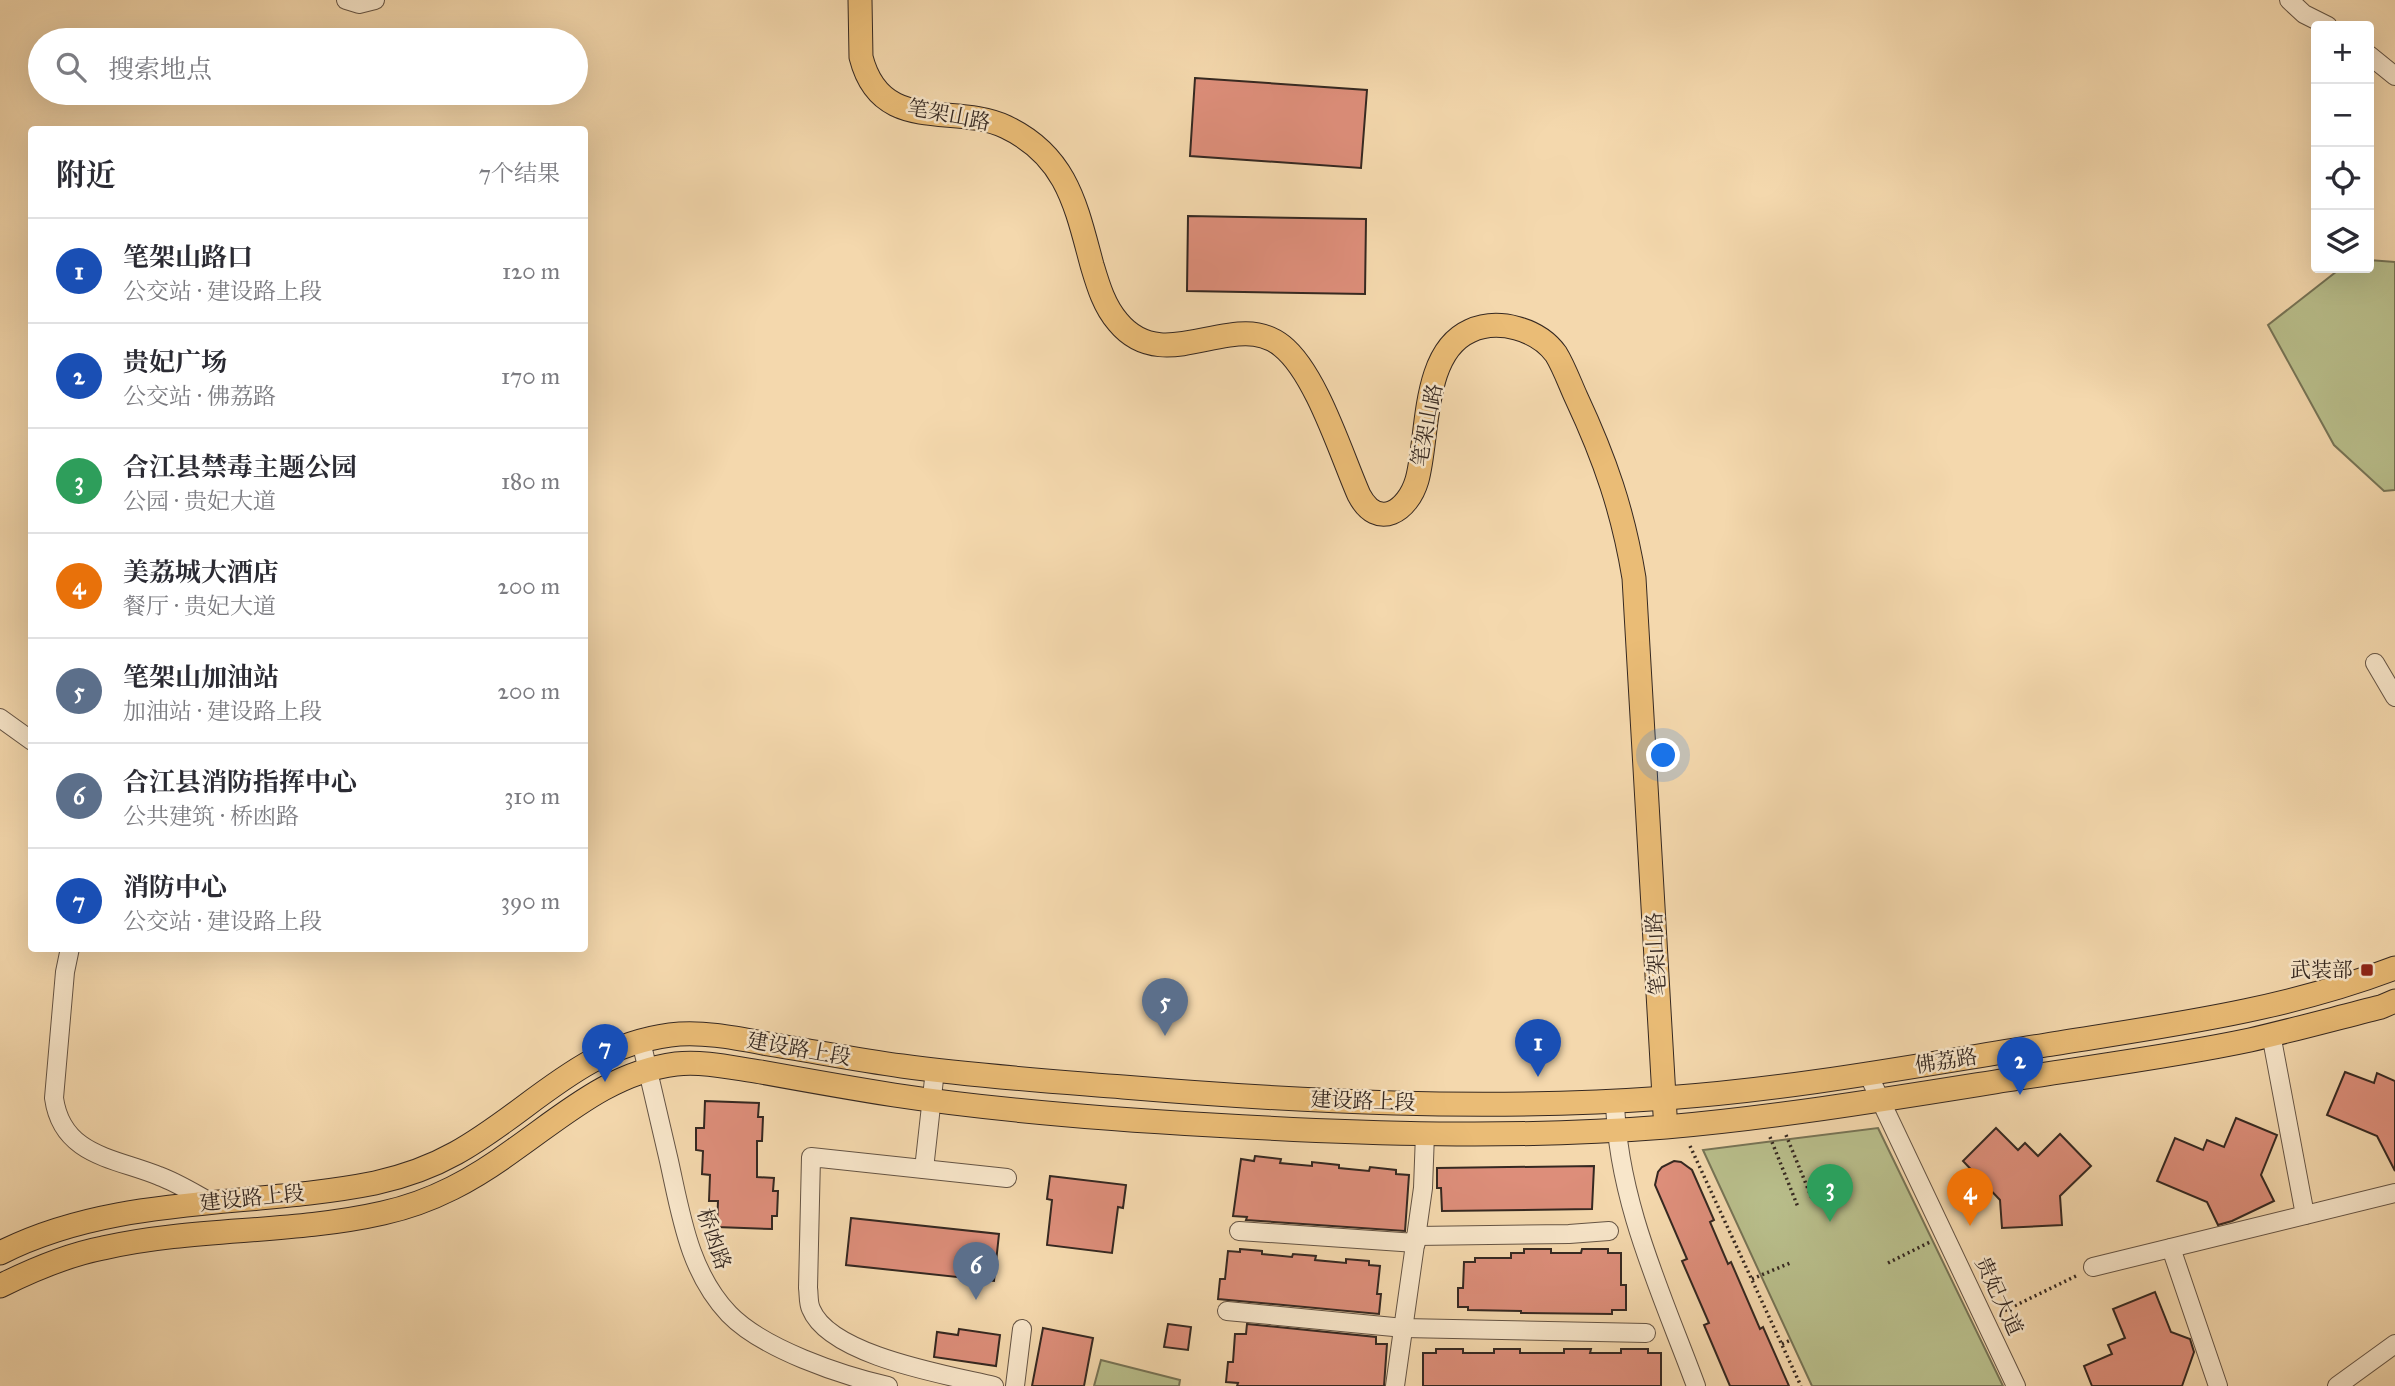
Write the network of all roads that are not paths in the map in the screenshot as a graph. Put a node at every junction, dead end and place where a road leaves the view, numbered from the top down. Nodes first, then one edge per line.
1 (346, 0) edge
2 (375, 0) edge
3 (860, 0) edge
4 (2289, 0) edge
5 (2317, 21) edge
6 (2374, 59) edge
7 (2395, 76) edge
8 (2375, 663) dead end
9 (2395, 697) edge
10 (0, 718) edge
11 (28, 738) edge
12 (69, 952) edge
13 (2395, 968) edge
14 (2395, 1001) edge
15 (2272, 1034) junction
16 (641, 1041) junction
17 (648, 1070) junction
18 (935, 1070) junction
19 (1868, 1074) junction
20 (1664, 1098) junction
21 (932, 1100) junction
22 (1615, 1100) junction
23 (1881, 1101) junction
24 (1666, 1127) junction
25 (1615, 1129) junction
26 (1425, 1134) junction
27 (924, 1169) junction
28 (1007, 1178) dead end
29 (2395, 1193) edge
30 (212, 1203) junction
31 (2305, 1215) junction
32 (1609, 1230) dead end
33 (1239, 1231) dead end
34 (1416, 1240) junction
35 (2171, 1248) junction
36 (0, 1253) edge
37 (2093, 1267) road end
38 (0, 1286) edge
39 (1227, 1311) dead end
40 (1404, 1328) junction
41 (1022, 1329) dead end
42 (1646, 1333) dead end
43 (2395, 1344) edge
44 (888, 1386) edge
45 (994, 1386) edge
46 (1015, 1386) edge
47 (1395, 1386) edge
48 (1696, 1386) edge
49 (2016, 1386) edge
50 (2218, 1386) edge
51 (2337, 1386) edge

1 - 2 street
3 - 20 main road, 笔架山路
4 - 5 street
6 - 7 street
8 - 9 street
10 - 11 street
12 - 30 street
13 - 19 main road, 佛荔路
14 - 15 main road, 佛荔路
15 - 23 main road, 佛荔路
15 - 31 street
16 - 17 street, 桥凼路
16 - 18 main road, 建设路上段
16 - 30 main road, 建设路上段
17 - 21 main road, 建设路上段
17 - 38 main road, 建设路上段
17 - 44 street, 桥凼路
18 - 21 street
18 - 22 main road, 建设路上段
19 - 20 main road, 佛荔路
19 - 23 street, 贵妃大道
20 - 22 main road, 佛荔路
20 - 24 main road, 笔架山路
21 - 26 main road, 建设路上段
21 - 27 street
22 - 25 street
23 - 24 main road, 佛荔路
23 - 49 street, 贵妃大道
24 - 25 main road, 佛荔路
25 - 26 main road, 建设路上段
25 - 48 street
26 - 34 street
27 - 28 street
27 - 45 street
29 - 31 street
30 - 36 main road, 建设路上段
31 - 35 street
32 - 34 street
33 - 34 street
34 - 40 street
35 - 37 street
35 - 50 street
39 - 40 street
40 - 42 street
40 - 47 street
41 - 46 street
43 - 51 street

